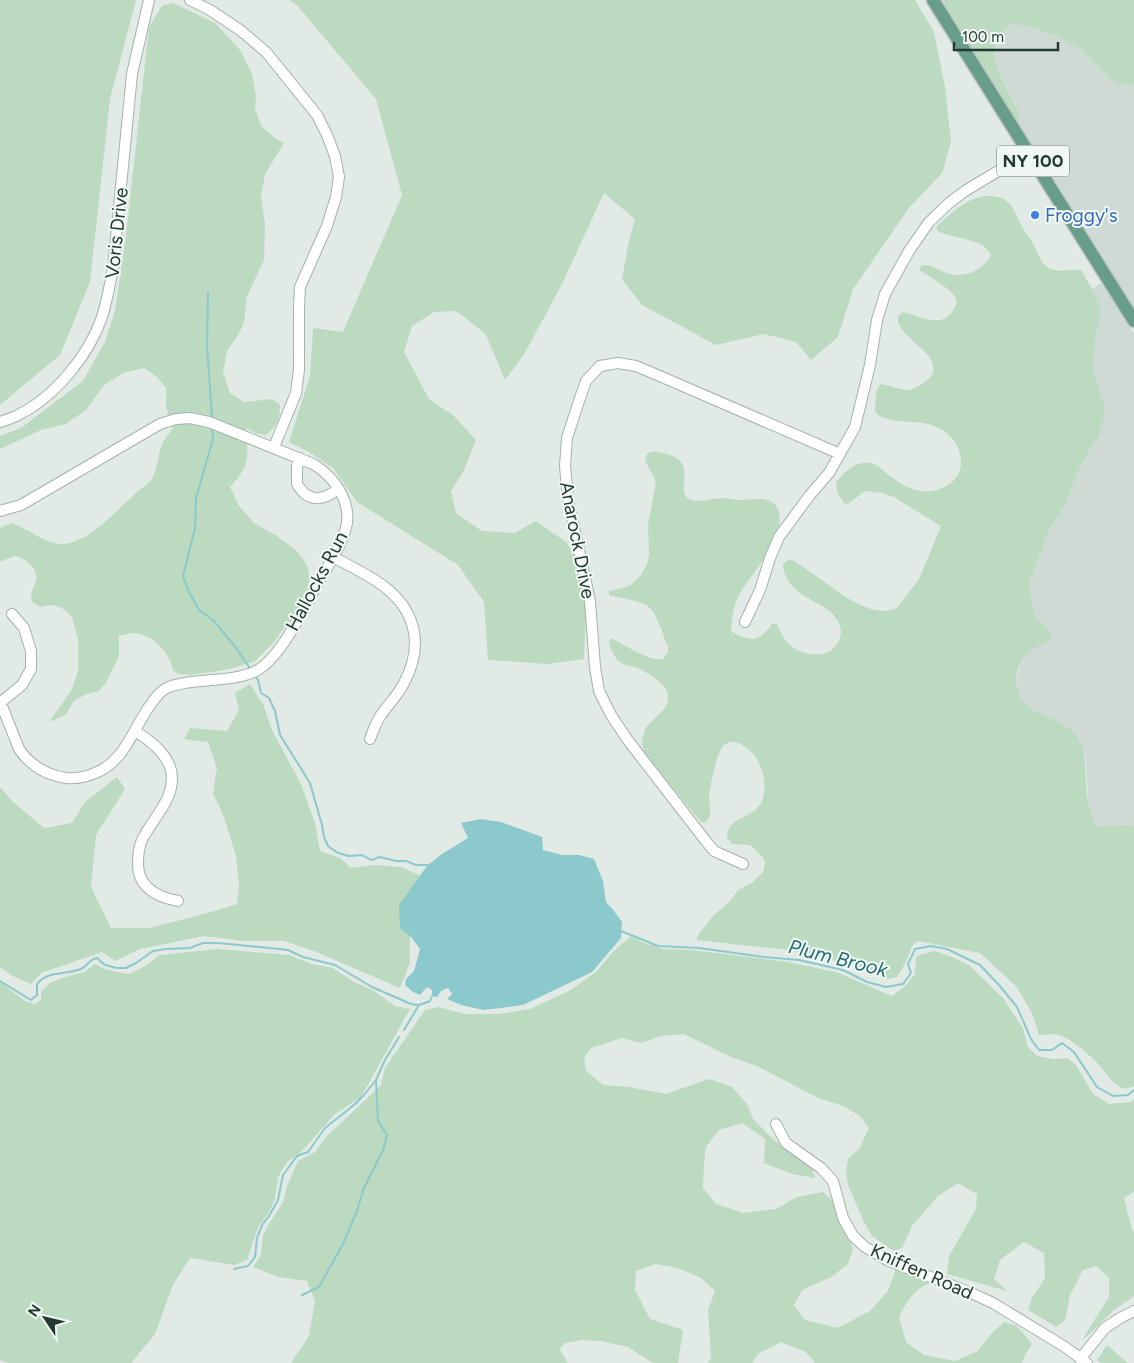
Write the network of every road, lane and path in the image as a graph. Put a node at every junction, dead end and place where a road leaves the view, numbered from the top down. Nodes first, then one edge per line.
1 (149, 0) edge
2 (190, 0) edge
3 (933, 0) edge
4 (1028, 153) junction
5 (1134, 321) edge
6 (0, 422) edge
7 (274, 447) junction
8 (840, 454) junction
9 (300, 458) junction
10 (338, 489) junction
11 (0, 512) edge
12 (333, 557) junction
13 (12, 614) dead end
14 (745, 622) dead end
15 (0, 702) edge
16 (135, 731) junction
17 (370, 739) dead end
18 (743, 864) dead end
19 (178, 901) dead end
20 (776, 1124) dead end
21 (1134, 1311) edge
22 (1083, 1361) edge

1 - 6 street, Voris Drive
2 - 7 street
3 - 4 main road, NY 100
4 - 5 main road, NY 100
4 - 8 street
7 - 9 street, Hallocks Run
7 - 11 street, Hallocks Run
8 - 14 street
8 - 18 street, Anarock Drive
9 - 10 street, Hallocks Run
9 - 10 street
10 - 12 street, Hallocks Run
12 - 16 street, Hallocks Run
12 - 17 street
13 - 15 street
15 - 16 street, Hallocks Run
16 - 19 street
20 - 22 street, Kniffen Road
21 - 22 street

